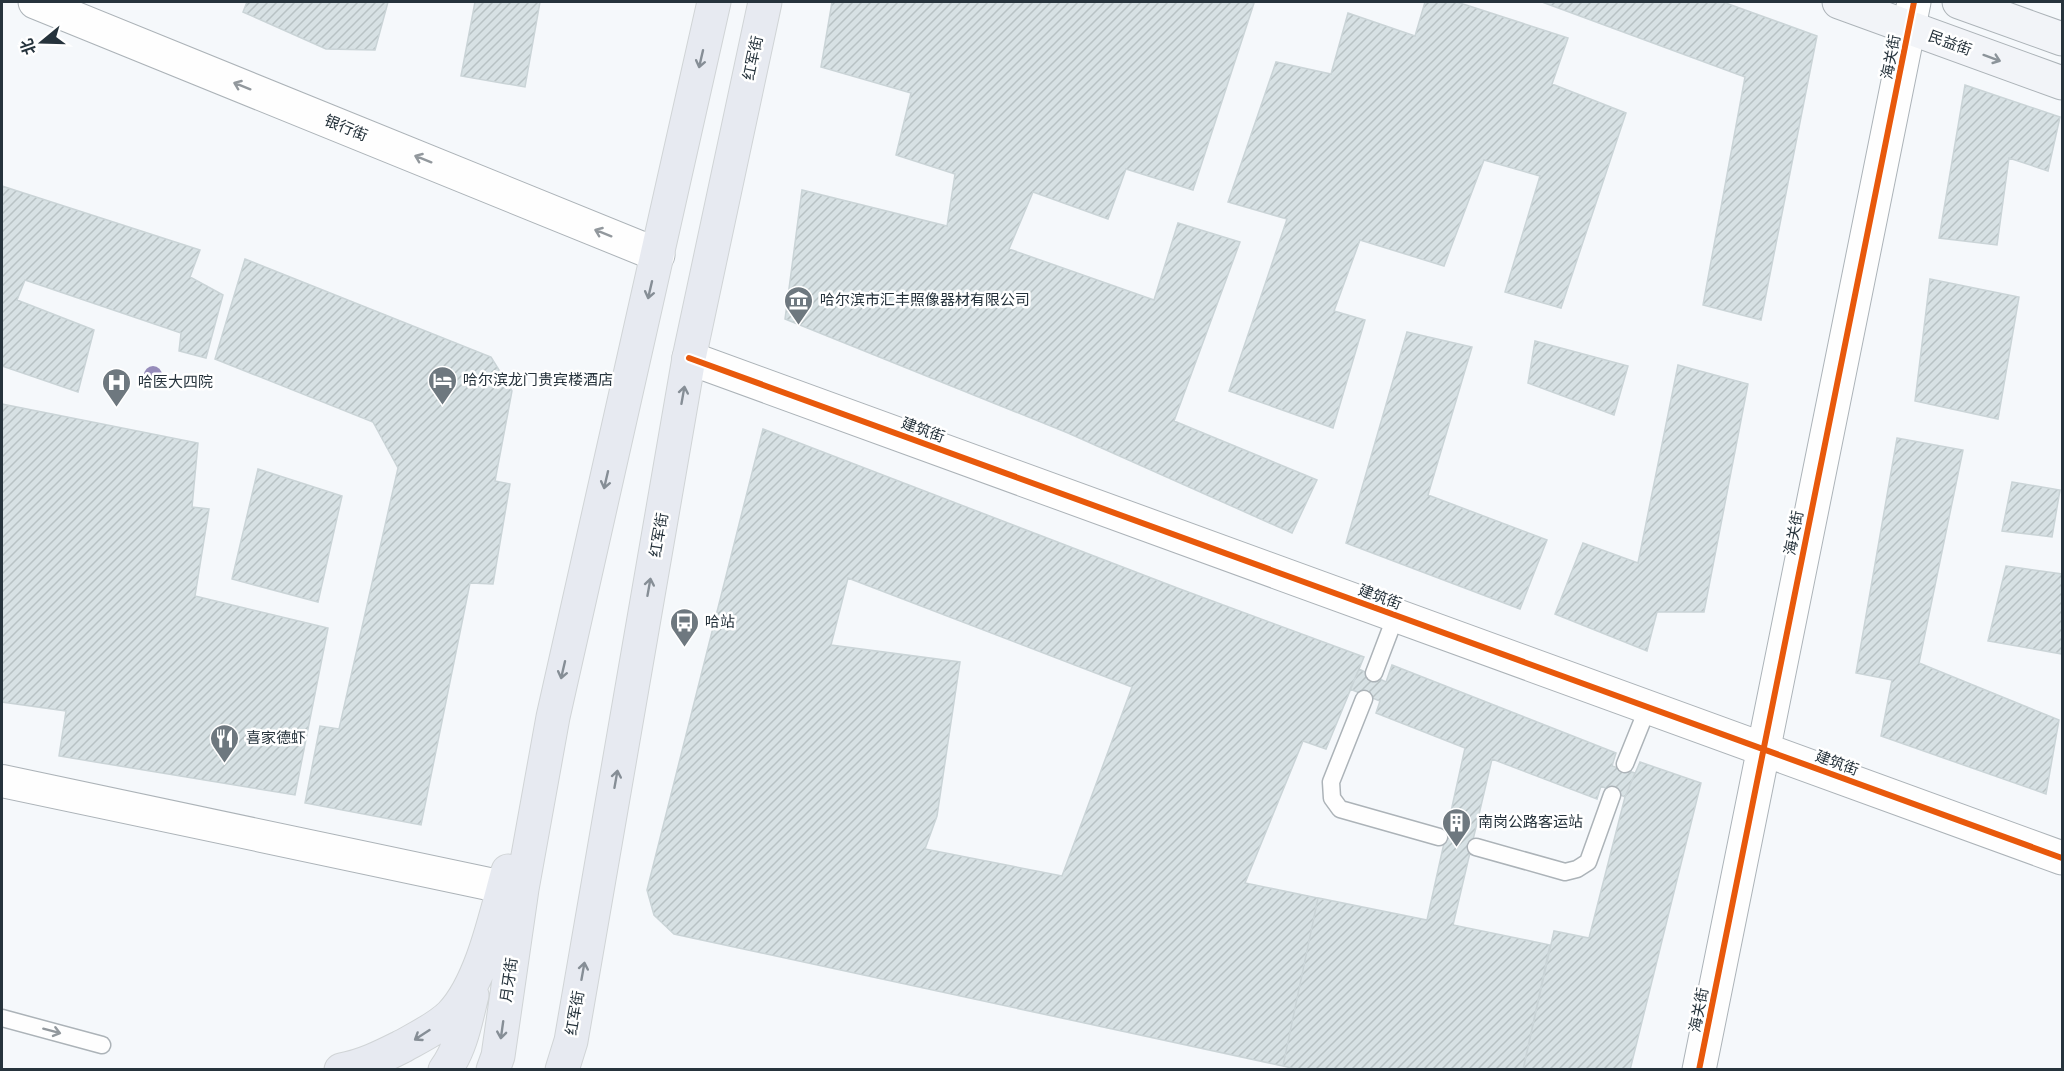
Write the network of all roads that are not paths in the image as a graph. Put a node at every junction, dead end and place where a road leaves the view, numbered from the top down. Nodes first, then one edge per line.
1 (35, 2) edge
2 (714, 2) edge
3 (765, 2) edge
4 (1839, 2) edge
5 (1959, 2) edge
6 (1912, 15) edge
7 (2062, 39) edge
8 (2062, 83) edge
9 (658, 255) junction
10 (689, 358) junction
11 (1396, 615) junction
12 (1374, 673) dead end
13 (1364, 699) dead end
14 (1648, 707) junction
15 (1763, 749) junction
16 (1625, 764) dead end
17 (2, 781) edge
18 (1612, 795) dead end
19 (1439, 837) dead end
20 (1476, 847) dead end
21 (2062, 858) edge
22 (513, 888) junction
23 (482, 958) junction
24 (2, 1018) edge
25 (102, 1045) dead end
26 (341, 1070) edge
27 (445, 1070) edge
28 (493, 1070) edge
29 (562, 1070) edge
30 (1699, 1070) edge

9 -> 1 street, 银行街
2 -> 9 main road
3 - 10 main road, 红军街
4 - 6 main road, 民益街
5 - 7 main road
6 -> 8 main road, 民益街
6 - 15 street, 海关街
9 -> 22 main road
10 - 11 street, 建筑街
29 -> 10 main road, 红军街
11 - 12 lane
11 - 14 street, 建筑街
13 - 19 lane
14 - 15 street, 建筑街
14 - 16 lane
15 - 21 street, 建筑街
15 - 30 street, 海关街
17 - 22 street
18 - 20 lane
22 - 23 main road
22 -> 28 main road, 月牙街
23 -> 26 main road
23 - 27 main road, 月牙街
24 -> 25 lane

